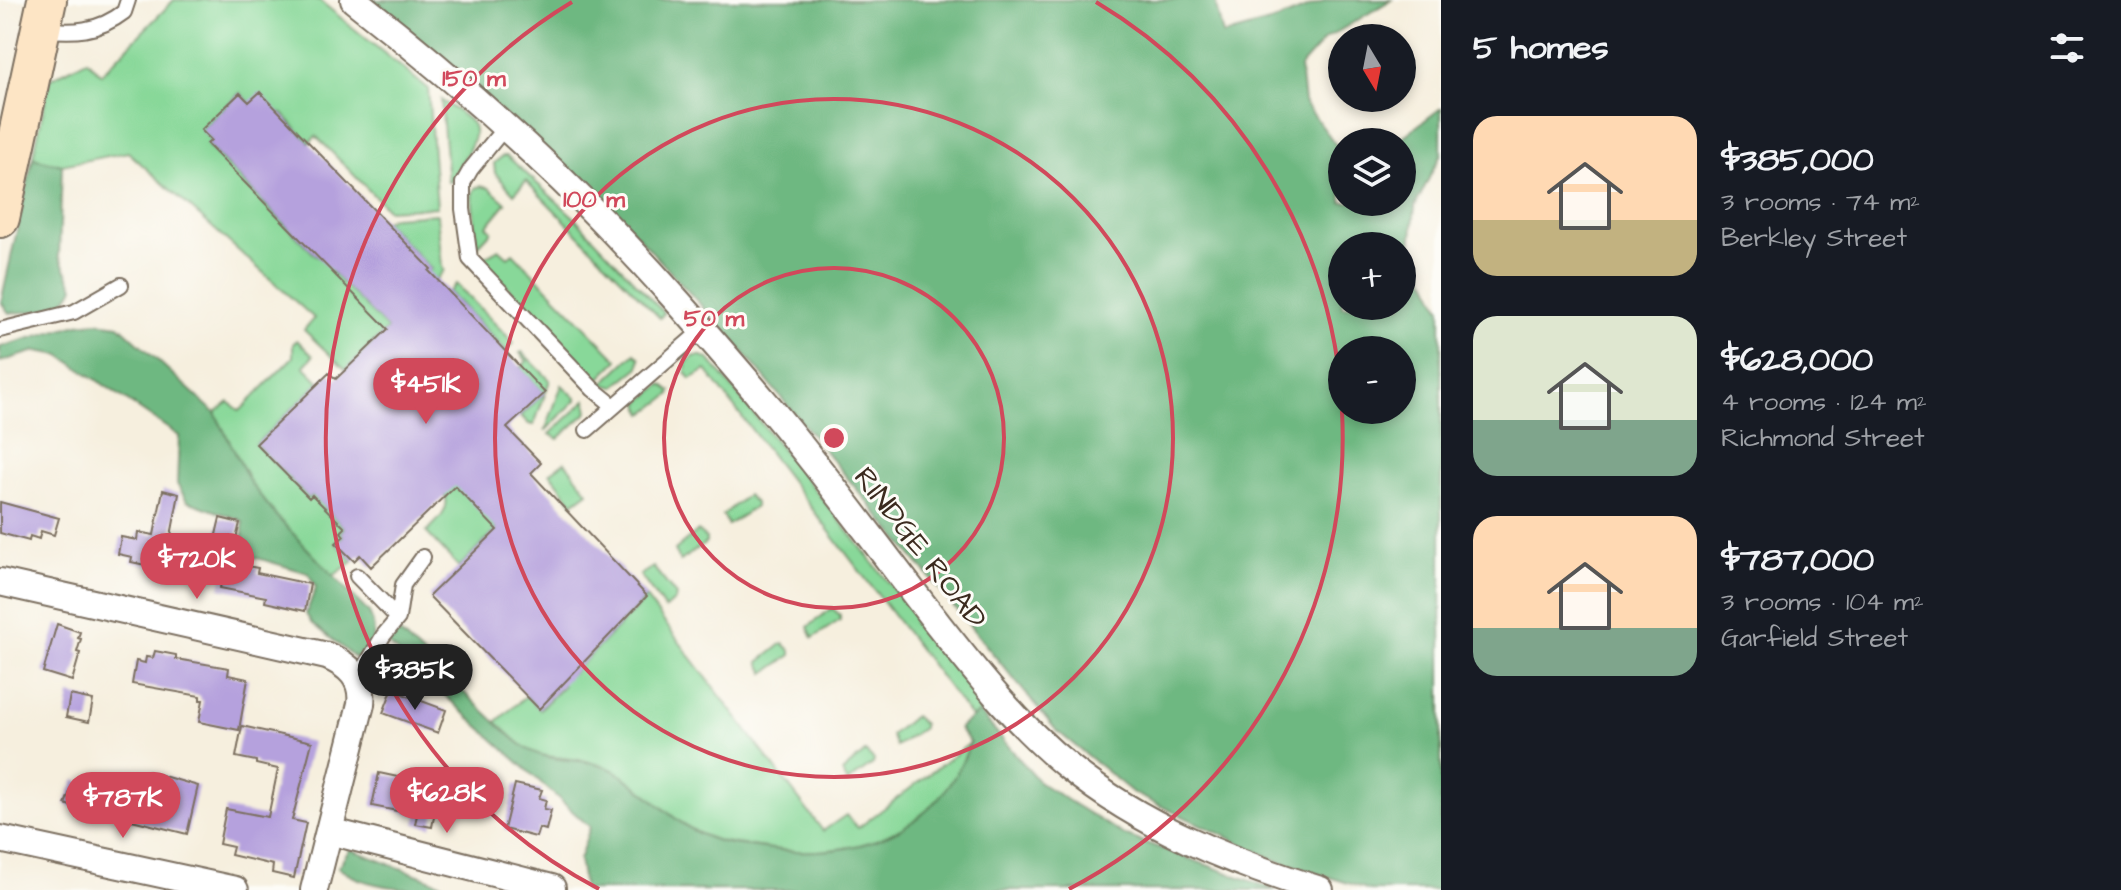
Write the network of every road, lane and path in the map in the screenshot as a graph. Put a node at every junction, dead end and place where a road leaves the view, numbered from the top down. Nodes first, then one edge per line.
1 (128, 0) edge
2 (354, 0) edge
3 (42, 8) edge
4 (505, 127) junction
5 (0, 218) edge
6 (121, 285) dead end
7 (0, 330) edge
8 (702, 330) junction
9 (614, 406) junction
10 (587, 430) dead end
11 (423, 557) dead end
12 (357, 576) dead end
13 (0, 582) edge
14 (398, 618) junction
15 (358, 679) junction
16 (329, 831) junction
17 (0, 839) edge
18 (552, 888) dead end
19 (235, 890) edge
20 (314, 890) edge
21 (1320, 890) edge

1 - 3 lane
2 - 4 street, RINDGE ROAD
3 - 5 street
4 - 8 street, RINDGE ROAD
4 - 9 lane
6 - 7 lane
8 - 9 lane
8 - 21 street, RINDGE ROAD
9 - 10 lane
11 - 14 lane
12 - 14 lane
13 - 15 street
14 - 15 lane
15 - 16 street
16 - 18 street
16 - 20 street
17 - 19 street

